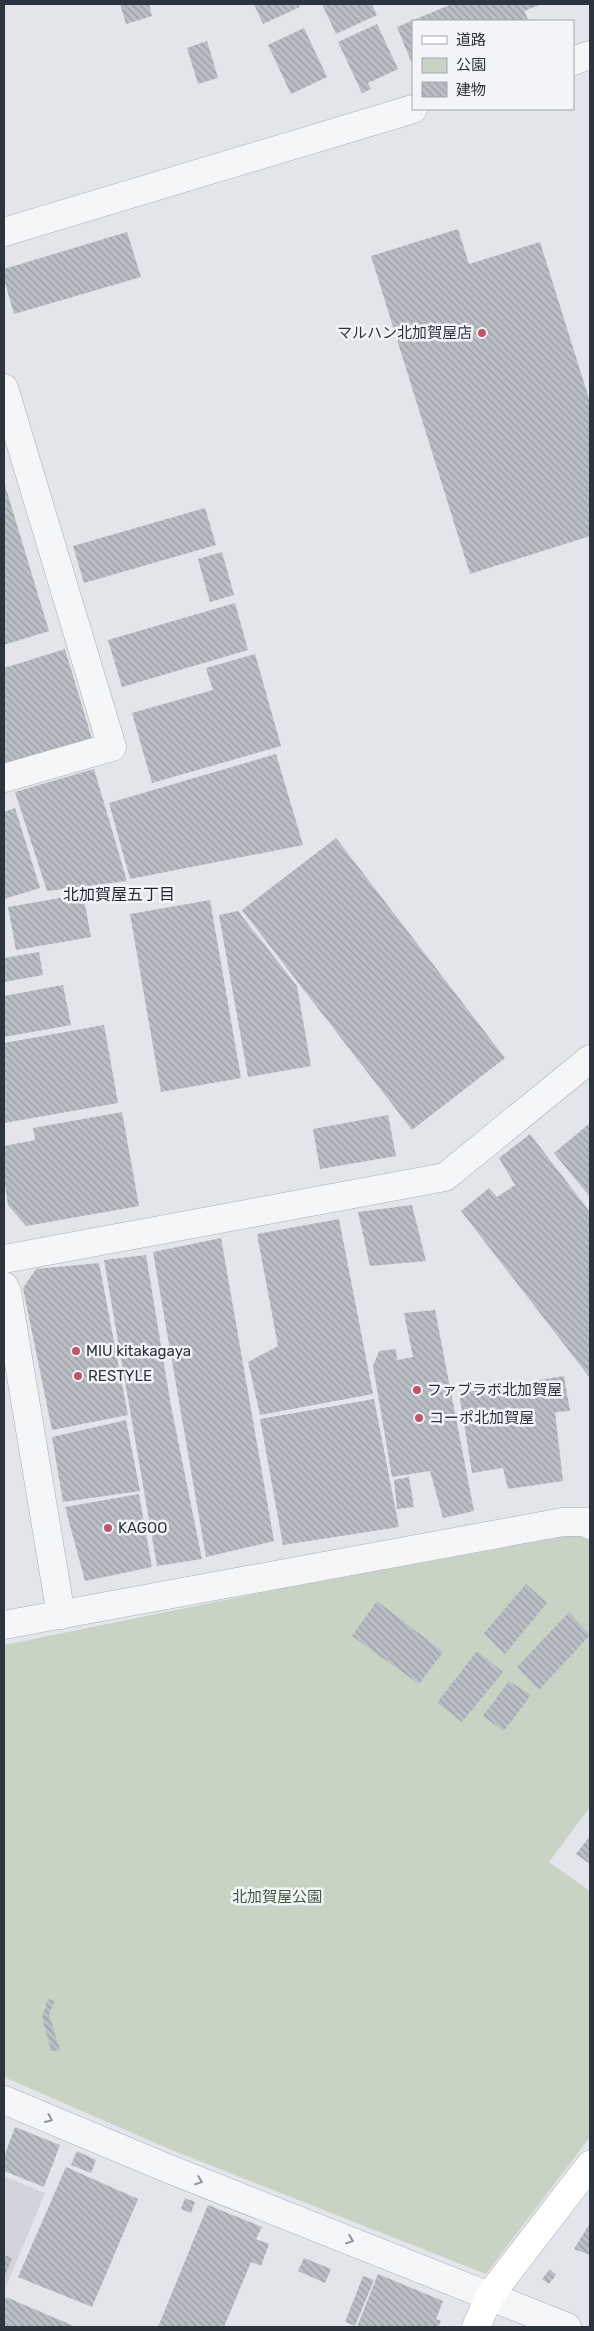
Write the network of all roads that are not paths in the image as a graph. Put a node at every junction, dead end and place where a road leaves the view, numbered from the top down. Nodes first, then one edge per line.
1 (590, 55) edge
2 (574, 61) edge
3 (412, 109) edge
4 (4, 232) edge
5 (4, 388) edge
6 (4, 778) edge
7 (590, 1059) edge
8 (4, 1258) edge
9 (4, 1286) edge
10 (590, 1525) edge
11 (61, 1615) junction
12 (4, 1625) edge
13 (4, 2100) edge
14 (590, 2165) edge
15 (490, 2295) junction
16 (476, 2327) edge
17 (567, 2327) edge

1 - 2 street
3 - 4 street
5 - 6 street
7 - 8 street
9 - 11 street
10 - 11 street
11 - 12 street
13 -> 15 street
14 - 15 street
15 - 16 street
15 - 17 street

